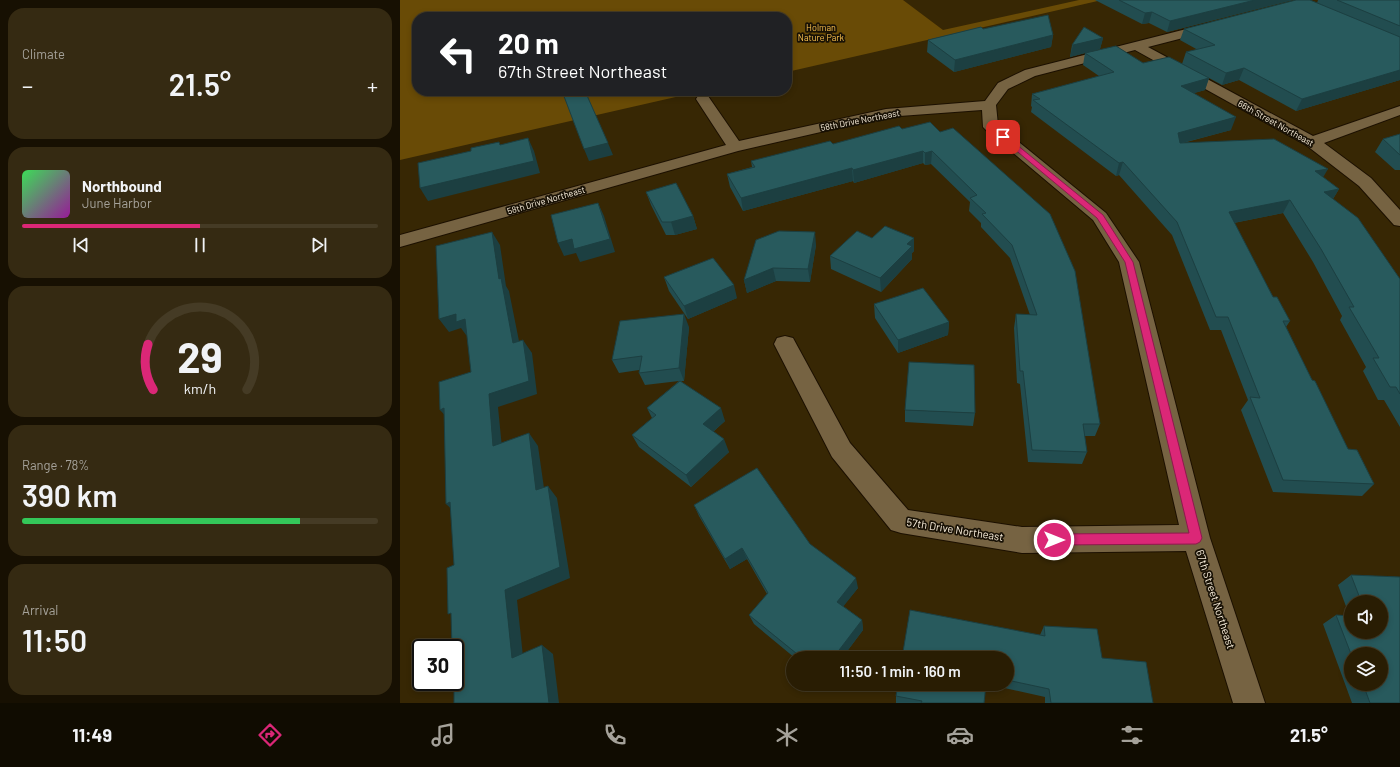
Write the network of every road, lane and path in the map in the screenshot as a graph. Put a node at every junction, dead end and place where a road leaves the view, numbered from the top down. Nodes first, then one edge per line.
1 (1227, 23) edge
2 (1138, 46) junction
3 (703, 99) dead end
4 (989, 104) junction
5 (1400, 110) edge
6 (1312, 142) junction
7 (735, 147) junction
8 (1400, 221) edge
9 (400, 240) edge
10 (785, 344) dead end
11 (1196, 538) junction
12 (1249, 703) edge

1 - 2 street
2 - 4 street
2 - 6 street, 66th Street Northeast
3 - 7 street
4 - 7 street, 58th Drive Northeast
4 - 11 street, 67th Street Northeast
5 - 6 street
6 - 8 street, 66th Street Northeast
7 - 9 street, 58th Drive Northeast
10 - 11 street, 57th Drive Northeast
11 - 12 street, 67th Street Northeast

